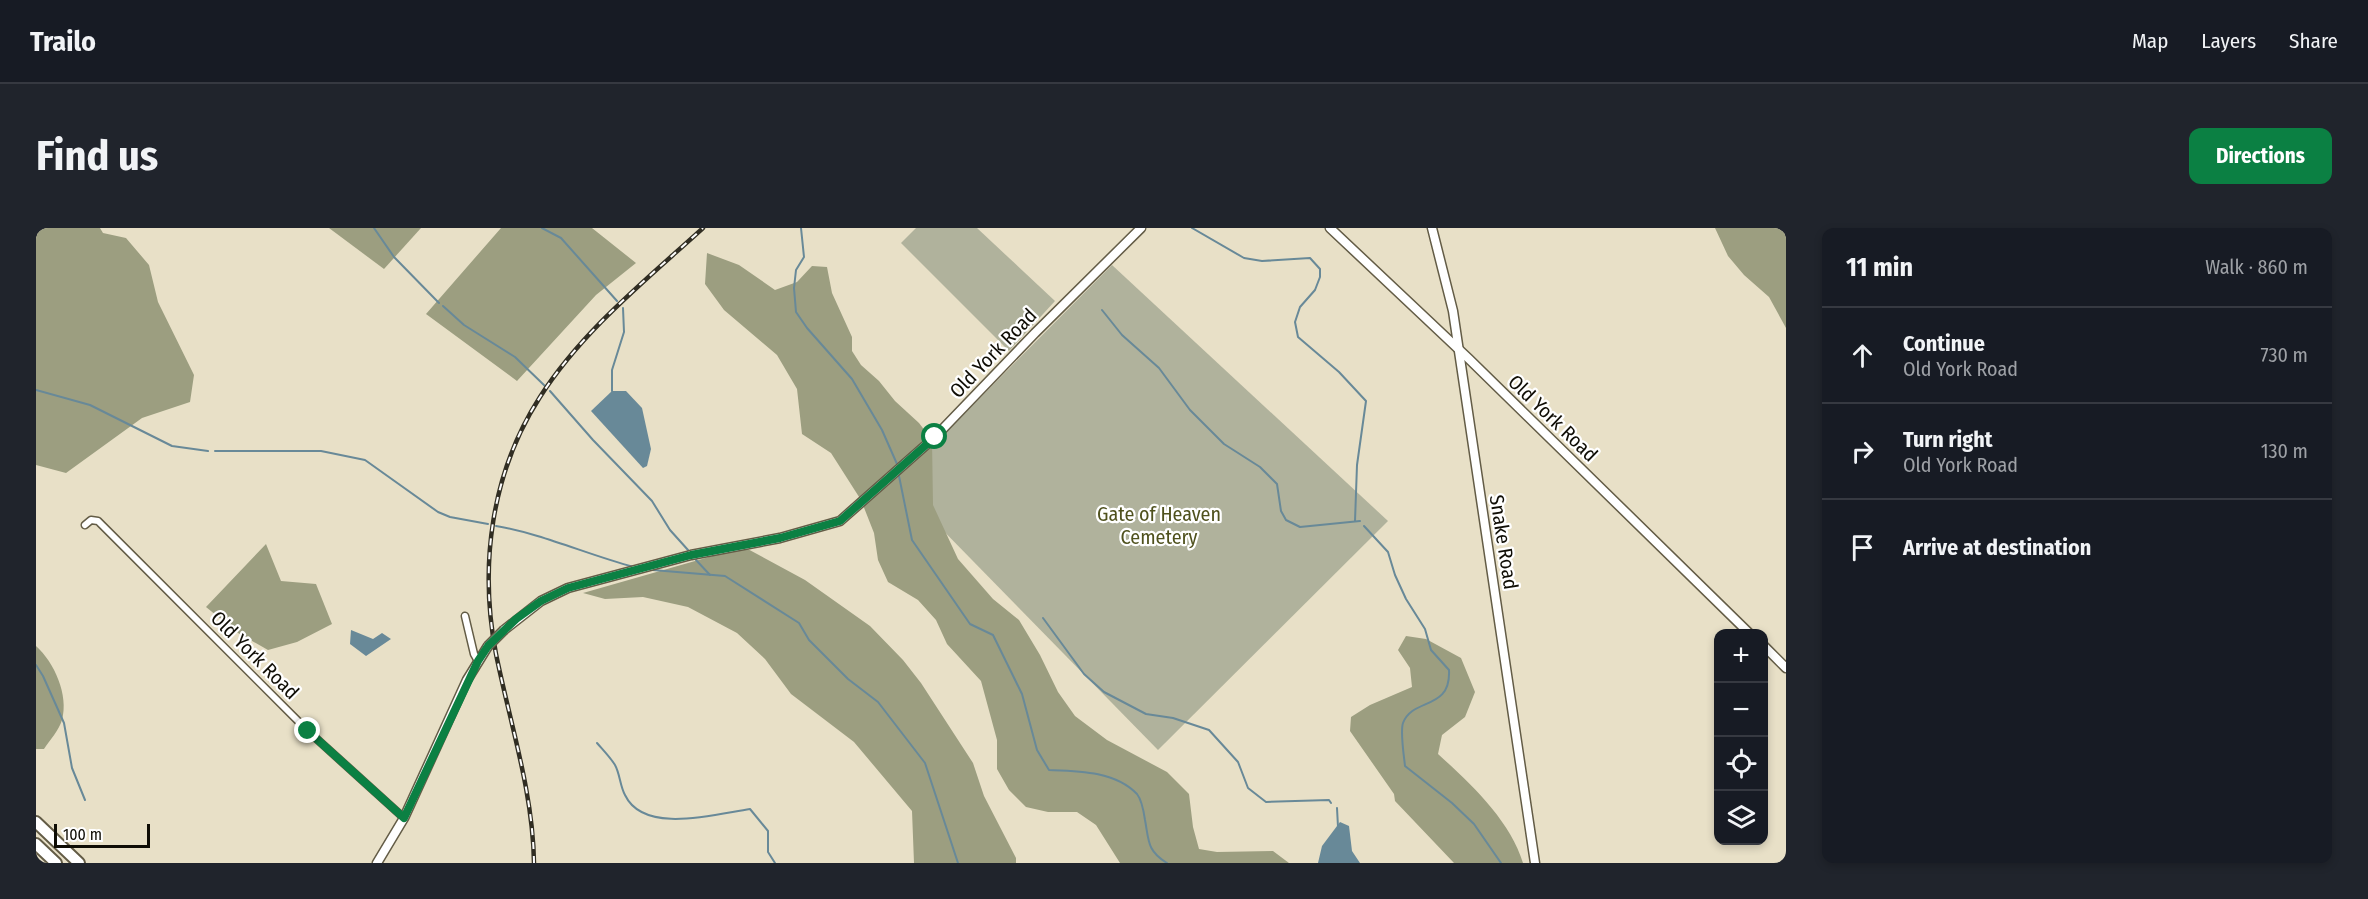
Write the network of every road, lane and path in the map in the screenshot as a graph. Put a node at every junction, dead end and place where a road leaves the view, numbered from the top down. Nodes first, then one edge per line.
1 (1141, 228) edge
2 (1330, 228) edge
3 (1432, 228) edge
4 (1458, 349) junction
5 (85, 525) dead end
6 (465, 616) dead end
7 (1746, 629) edge
8 (1768, 650) edge
9 (478, 661) junction
10 (1786, 668) edge
11 (404, 818) junction
12 (36, 822) edge
13 (57, 842) junction
14 (36, 844) edge
15 (54, 862) edge
16 (79, 863) edge
17 (88, 863) edge
18 (377, 863) edge
19 (1535, 863) edge

1 - 9 street, Old York Road, bridge
2 - 4 street, Old York Road
3 - 4 street, Snake Road
4 - 7 street, Old York Road
4 - 19 street, Snake Road
5 - 11 street, Old York Road
6 - 9 street
8 - 10 street
9 - 11 street, Old York Road
11 - 18 street, Old York Road
12 - 13 highway
13 - 16 highway
13 - 17 highway
14 - 15 highway

